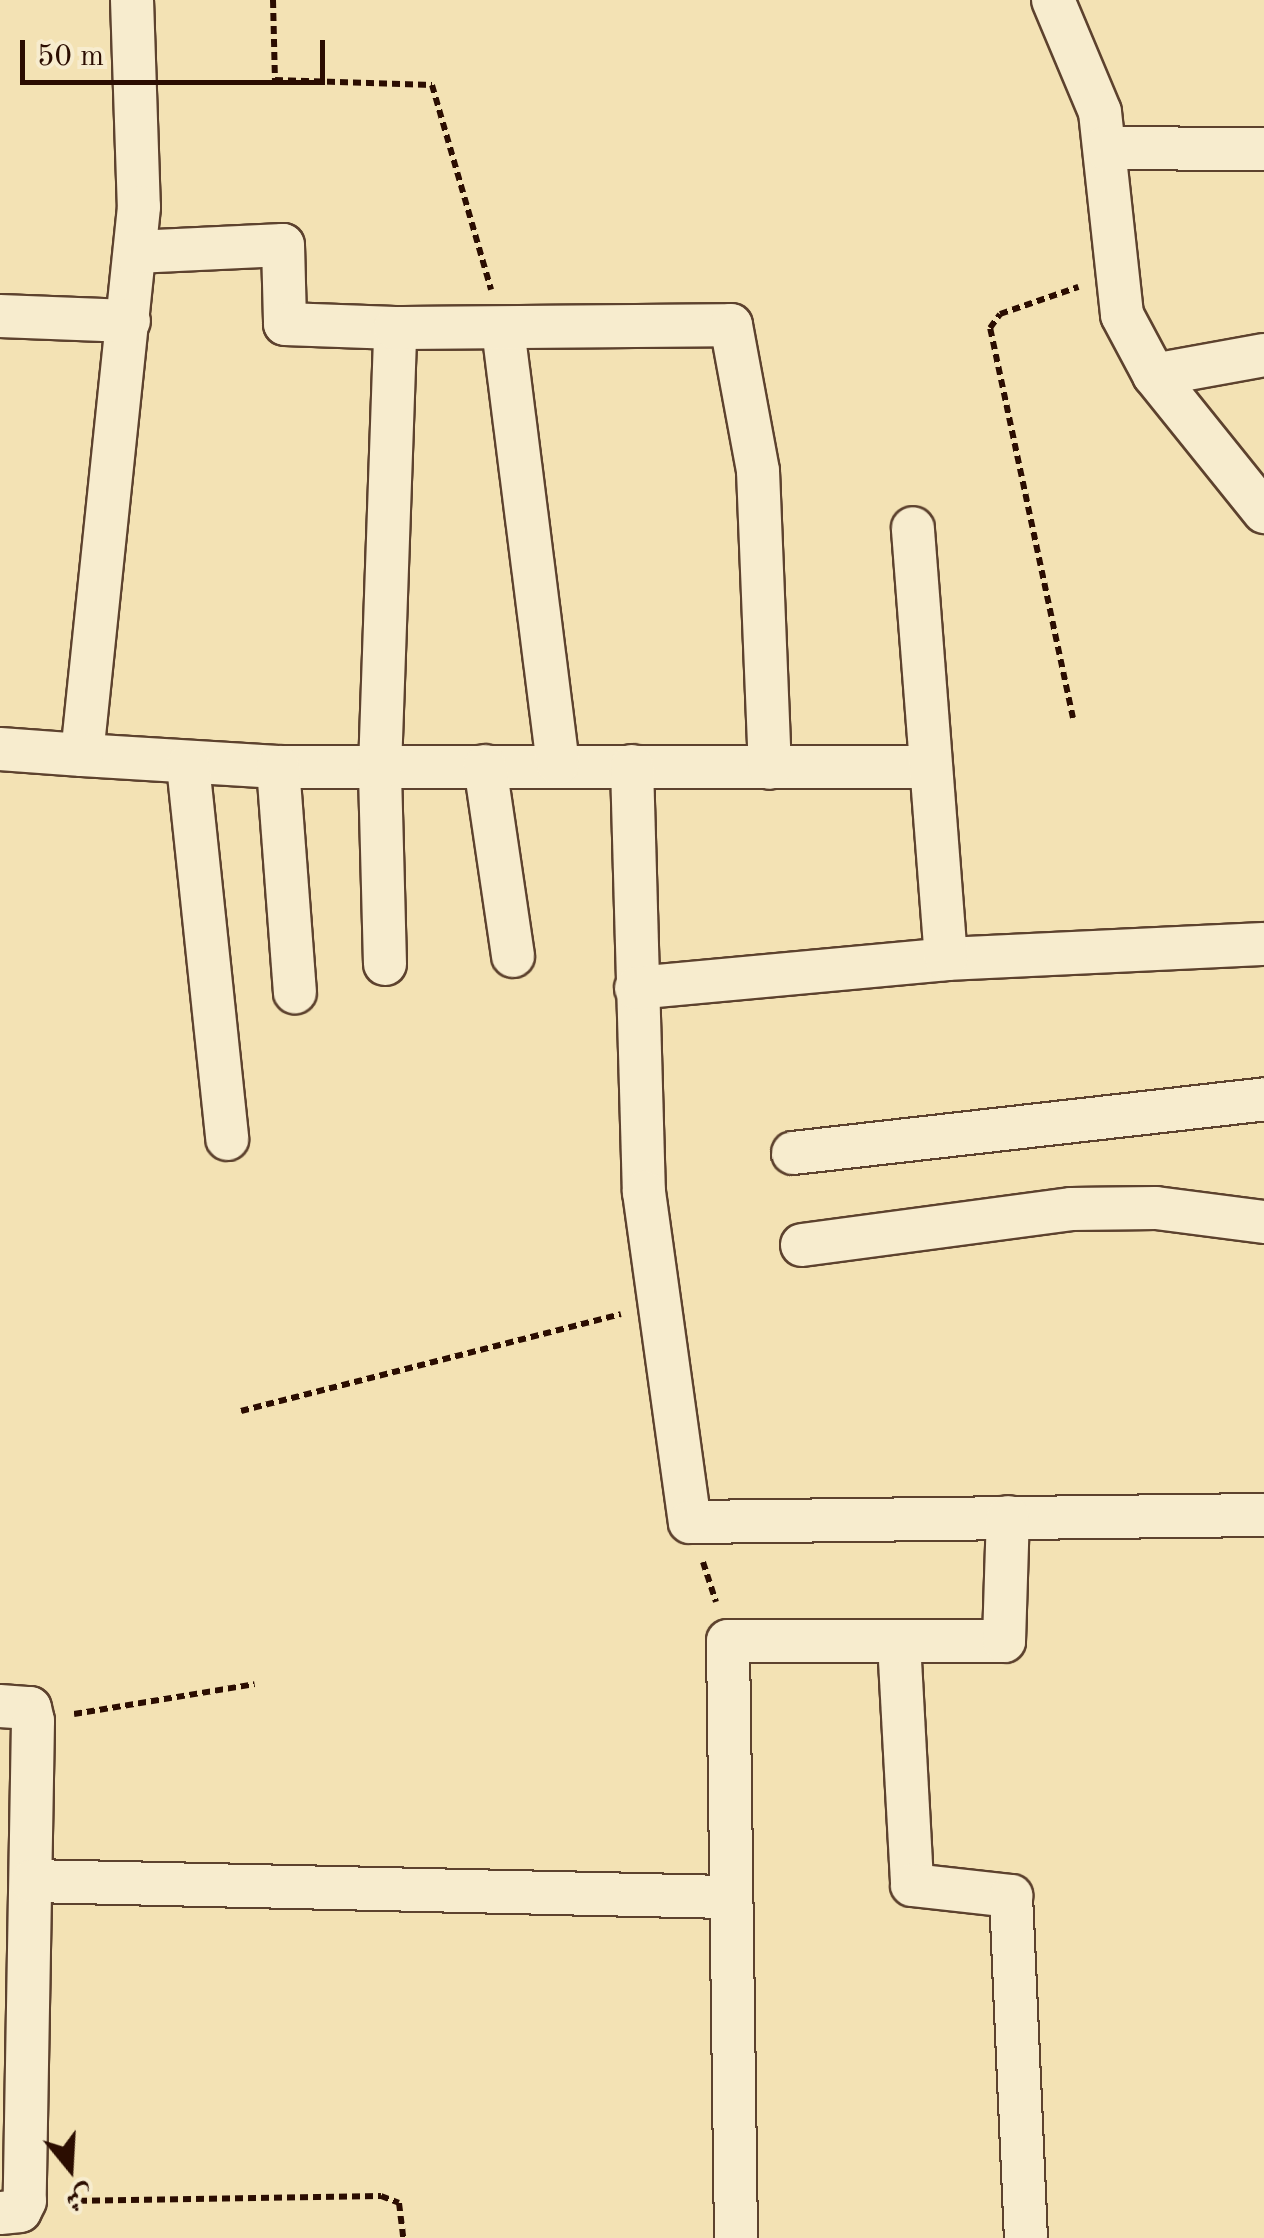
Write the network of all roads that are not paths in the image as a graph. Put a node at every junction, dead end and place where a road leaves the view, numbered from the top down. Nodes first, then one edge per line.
1 (132, 0) edge
2 (1053, 0) edge
3 (1105, 148) junction
4 (1264, 149) edge
5 (135, 252) junction
6 (0, 316) edge
7 (129, 321) junction
8 (395, 328) junction
9 (503, 329) junction
10 (1264, 354) edge
11 (1154, 375) junction
12 (1264, 512) edge
13 (913, 528) dead end
14 (0, 749) edge
15 (82, 755) junction
16 (558, 764) junction
17 (188, 765) junction
18 (485, 766) junction
19 (632, 766) junction
20 (278, 767) junction
21 (930, 767) junction
22 (380, 768) junction
23 (770, 768) junction
24 (1264, 944) edge
25 (514, 956) dead end
26 (946, 959) junction
27 (385, 964) dead end
28 (636, 988) junction
29 (295, 992) dead end
30 (1264, 1100) edge
31 (227, 1138) dead end
32 (793, 1153) dead end
33 (1264, 1222) edge
34 (802, 1245) dead end
35 (1264, 1514) edge
36 (1008, 1517) junction
37 (899, 1642) junction
38 (16, 1713) edge
39 (32, 1881) junction
40 (726, 1898) junction
41 (12, 2207) edge
42 (736, 2238) edge
43 (1026, 2238) edge

1 - 5 street
2 - 3 street
3 - 4 street
3 - 11 street
5 - 7 street
5 - 8 street
6 - 7 street
7 - 15 street
8 - 9 street
8 - 22 street
9 - 16 street
9 - 23 street
10 - 11 street
11 - 12 street
13 - 21 street
14 - 15 street
15 - 17 street
16 - 18 street
16 - 19 street
17 - 20 street
17 - 31 street
18 - 22 street
18 - 25 street
19 - 23 street
19 - 28 street
20 - 22 street
20 - 29 street
21 - 23 street
21 - 26 street
22 - 27 street
24 - 26 street
26 - 28 street
28 - 36 street
30 - 32 street
33 - 34 street
35 - 36 street
36 - 37 street
37 - 40 street
37 - 43 street
38 - 39 street
39 - 40 street
39 - 41 street
40 - 42 street

